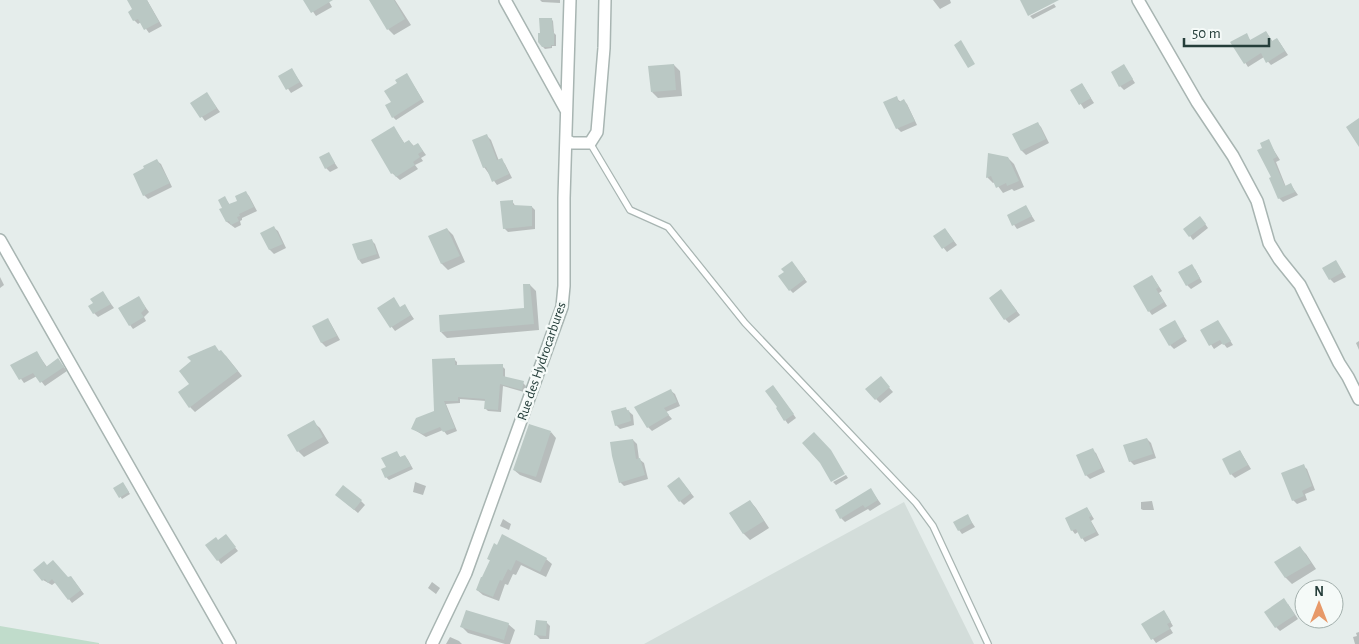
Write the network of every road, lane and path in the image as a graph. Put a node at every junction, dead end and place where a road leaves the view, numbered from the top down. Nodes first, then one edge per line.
1 (505, 0) edge
2 (570, 0) edge
3 (604, 0) edge
4 (1138, 0) edge
5 (567, 110) junction
6 (566, 140) junction
7 (590, 143) junction
8 (0, 240) edge
9 (1359, 399) edge
10 (230, 644) edge
11 (432, 644) edge
12 (988, 644) edge

1 - 5 street
2 - 5 street, Rue des Hydrocarbures
3 - 7 street
4 - 9 street
5 - 6 street, Rue des Hydrocarbures
6 - 7 street
6 - 11 street, Rue des Hydrocarbures
7 - 12 lane
8 - 10 street

